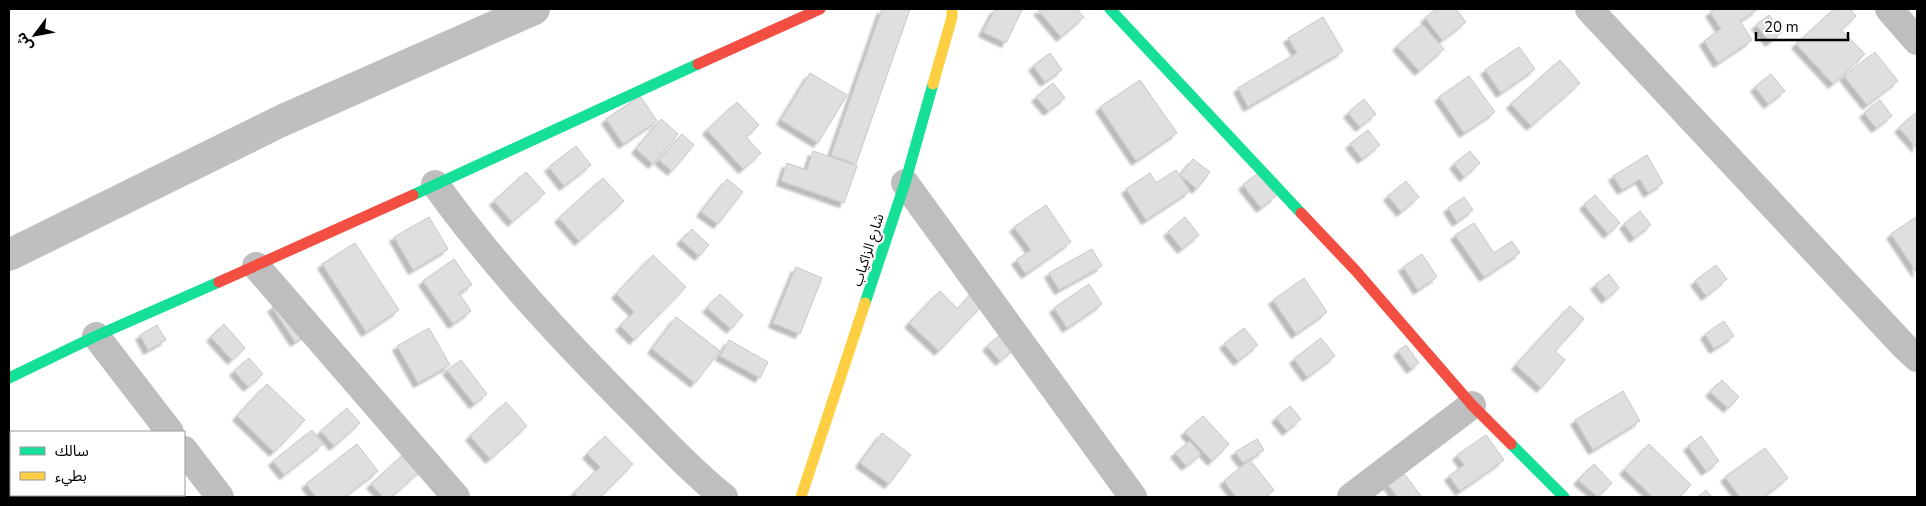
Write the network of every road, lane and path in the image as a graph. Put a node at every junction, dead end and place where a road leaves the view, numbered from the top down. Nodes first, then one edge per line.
1 (820, 9) edge
2 (952, 9) edge
3 (1110, 9) edge
4 (1589, 9) edge
5 (1889, 9) edge
6 (1917, 42) edge
7 (905, 183) junction
8 (435, 184) junction
9 (256, 266) junction
10 (96, 336) junction
11 (1913, 346) edge
12 (9, 378) edge
13 (1472, 405) junction
14 (169, 431) edge
15 (185, 451) edge
16 (220, 497) edge
17 (456, 497) edge
18 (724, 497) edge
19 (801, 497) edge
20 (1133, 497) edge
21 (1351, 497) edge
22 (1564, 497) edge

1 - 8 street
2 - 7 street, شارع الزاكياب
3 - 13 street
4 - 11 street
5 - 6 street
7 - 19 street, شارع الزاكياب
7 - 20 street
8 - 9 street
8 - 18 street
9 - 10 street
9 - 17 street
10 - 12 street
10 - 14 street
13 - 21 street
13 - 22 street
15 - 16 street

